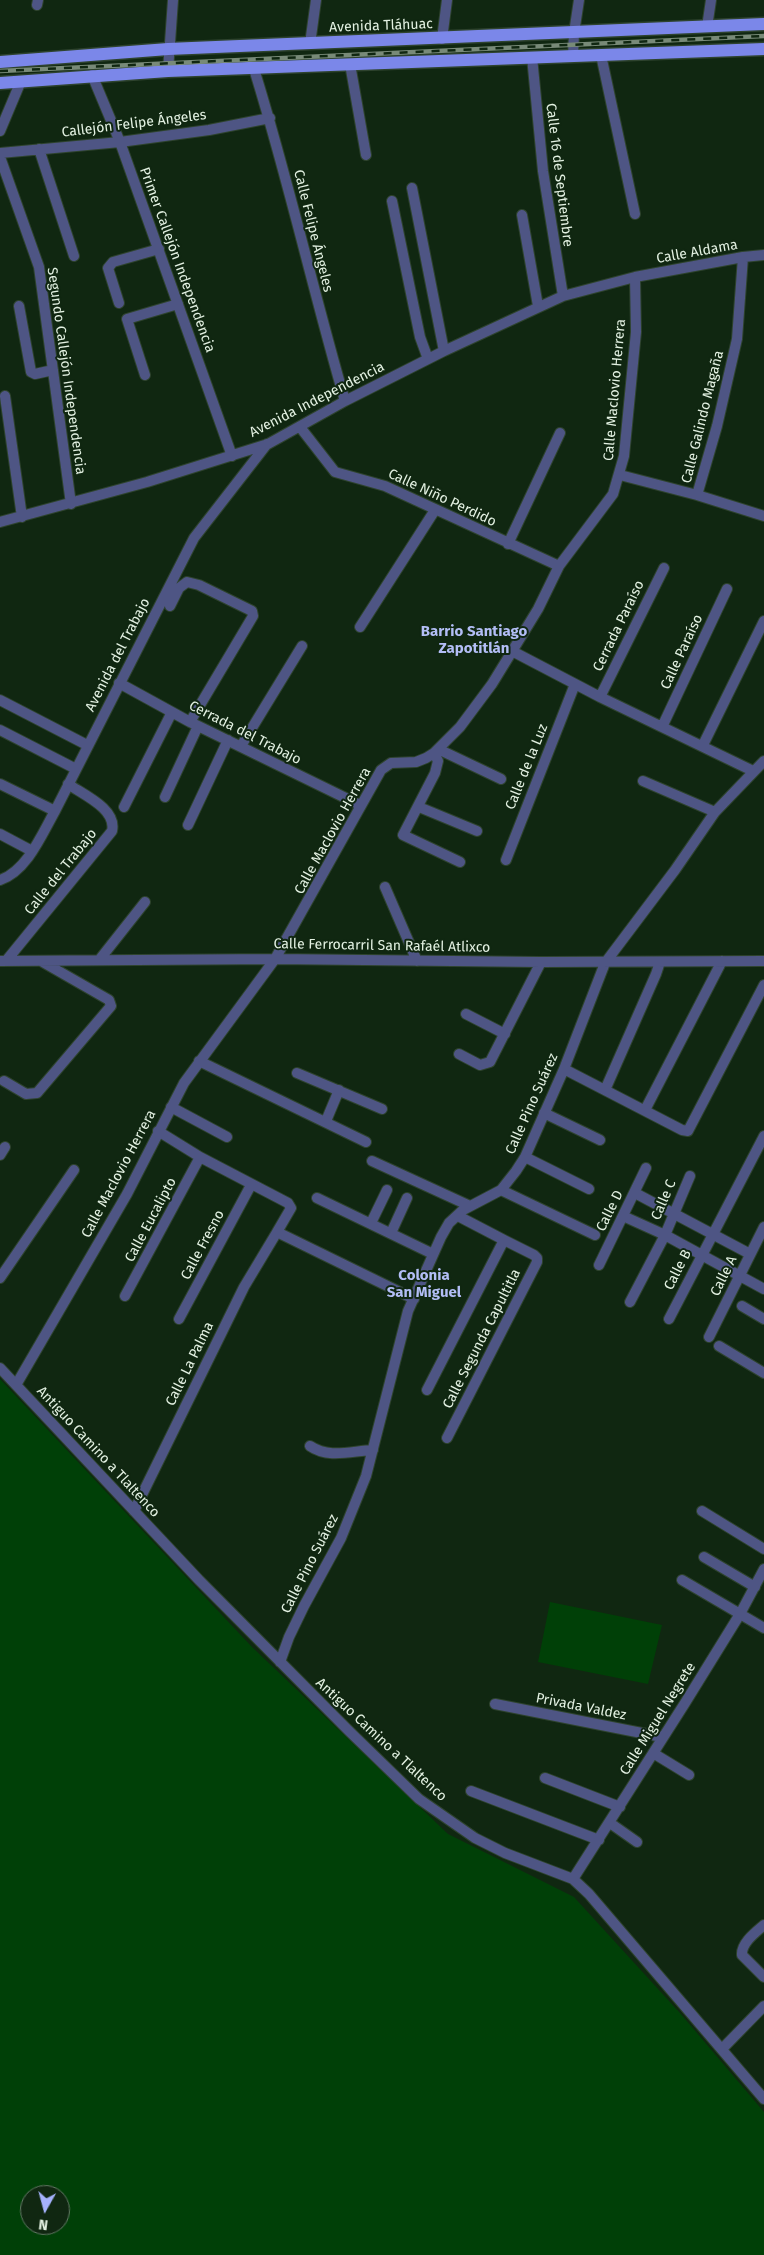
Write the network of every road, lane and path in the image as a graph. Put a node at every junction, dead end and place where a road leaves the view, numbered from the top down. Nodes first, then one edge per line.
1 (173, 0) edge
2 (316, 0) edge
3 (447, 0) edge
4 (579, 0) edge
5 (711, 0) edge
6 (764, 24) edge
7 (708, 27) junction
8 (574, 33) junction
9 (442, 39) junction
10 (310, 44) junction
11 (764, 49) edge
12 (168, 50) junction
13 (601, 55) junction
14 (532, 56) junction
15 (573, 56) junction
16 (0, 62) edge
17 (350, 64) junction
18 (254, 68) junction
19 (168, 71) junction
20 (92, 75) junction
21 (21, 81) junction
22 (0, 83) edge
23 (270, 118) junction
24 (0, 131) edge
25 (120, 142) junction
26 (39, 149) junction
27 (0, 153) edge
28 (366, 155) dead end
29 (0, 157) edge
30 (412, 188) dead end
31 (392, 201) dead end
32 (635, 214) dead end
33 (522, 215) dead end
34 (159, 249) junction
35 (764, 255) edge
36 (74, 256) dead end
37 (744, 257) junction
38 (636, 277) junction
39 (563, 296) junction
40 (119, 303) dead end
41 (178, 304) junction
42 (19, 306) dead end
43 (538, 306) junction
44 (444, 351) junction
45 (428, 360) junction
46 (53, 370) junction
47 (145, 375) dead end
48 (5, 396) dead end
49 (345, 401) junction
50 (300, 428) junction
51 (560, 433) dead end
52 (268, 444) junction
53 (232, 456) junction
54 (620, 475) junction
55 (697, 495) junction
56 (71, 504) junction
57 (436, 510) junction
58 (764, 516) edge
59 (22, 518) junction
60 (0, 522) edge
61 (508, 544) junction
62 (559, 566) junction
63 (664, 568) dead end
64 (727, 589) dead end
65 (170, 606) dead end
66 (764, 621) edge
67 (360, 627) dead end
68 (302, 646) dead end
69 (512, 651) junction
70 (119, 683) junction
71 (575, 684) junction
72 (600, 697) junction
73 (0, 700) edge
74 (172, 712) junction
75 (195, 724) junction
76 (662, 727) junction
77 (0, 730) edge
78 (228, 740) junction
79 (703, 745) junction
80 (87, 746) junction
81 (241, 746) junction
82 (436, 751) junction
83 (764, 761) edge
84 (76, 769) junction
85 (753, 771) junction
86 (501, 779) dead end
87 (643, 781) dead end
88 (0, 784) edge
89 (68, 784) junction
90 (165, 797) dead end
91 (360, 806) junction
92 (419, 807) junction
93 (124, 808) dead end
94 (55, 811) junction
95 (715, 812) junction
96 (188, 825) dead end
97 (477, 831) dead end
98 (0, 834) edge
99 (32, 851) junction
100 (506, 860) dead end
101 (460, 862) dead end
102 (0, 880) edge
103 (385, 887) dead end
104 (144, 902) dead end
105 (275, 958) junction
106 (100, 959) junction
107 (40, 960) junction
108 (3, 961) edge
109 (417, 961) junction
110 (764, 961) edge
111 (541, 962) junction
112 (660, 962) junction
113 (722, 962) junction
114 (605, 963) junction
115 (764, 985) edge
116 (466, 1014) dead end
117 (505, 1034) junction
118 (459, 1054) dead end
119 (200, 1061) junction
120 (564, 1069) junction
121 (297, 1073) dead end
122 (4, 1081) dead end
123 (339, 1090) junction
124 (605, 1090) junction
125 (171, 1108) junction
126 (382, 1108) dead end
127 (645, 1110) junction
128 (544, 1112) junction
129 (326, 1121) junction
130 (158, 1131) junction
131 (764, 1136) edge
132 (227, 1137) dead end
133 (600, 1140) dead end
134 (366, 1142) dead end
135 (200, 1157) junction
136 (525, 1157) junction
137 (372, 1161) dead end
138 (646, 1168) dead end
139 (74, 1170) dead end
140 (690, 1176) dead end
141 (251, 1185) junction
142 (589, 1189) dead end
143 (387, 1190) dead end
144 (501, 1190) junction
145 (634, 1193) junction
146 (317, 1198) dead end
147 (407, 1198) dead end
148 (470, 1206) junction
149 (674, 1212) junction
150 (458, 1216) junction
151 (623, 1216) junction
152 (371, 1223) junction
153 (764, 1227) edge
154 (277, 1232) junction
155 (391, 1233) junction
156 (712, 1234) junction
157 (595, 1235) dead end
158 (665, 1235) junction
159 (504, 1240) junction
160 (433, 1254) junction
161 (750, 1254) junction
162 (701, 1255) junction
163 (599, 1265) dead end
164 (740, 1275) junction
165 (0, 1278) edge
166 (764, 1289) edge
167 (125, 1296) dead end
168 (414, 1299) junction
169 (630, 1302) dead end
170 (742, 1306) dead end
171 (179, 1318) dead end
172 (669, 1319) dead end
173 (764, 1319) edge
174 (709, 1337) dead end
175 (719, 1346) dead end
176 (0, 1368) edge
177 (764, 1373) edge
178 (16, 1385) junction
179 (427, 1390) dead end
180 (447, 1438) dead end
181 (310, 1446) dead end
182 (373, 1450) junction
183 (134, 1511) junction
184 (702, 1511) dead end
185 (764, 1548) edge
186 (704, 1557) dead end
187 (764, 1571) edge
188 (682, 1580) dead end
189 (754, 1587) junction
190 (740, 1614) junction
191 (764, 1628) edge
192 (280, 1662) junction
193 (495, 1704) dead end
194 (662, 1738) junction
195 (653, 1753) junction
196 (689, 1775) dead end
197 (545, 1778) dead end
198 (471, 1791) dead end
199 (620, 1807) junction
200 (610, 1823) junction
201 (599, 1840) junction
202 (637, 1842) dead end
203 (572, 1879) junction
204 (764, 1925) edge
205 (764, 1977) edge
206 (764, 2006) edge
207 (722, 2049) junction
208 (764, 2099) edge

1 - 12 street
2 - 10 street
3 - 9 street
4 - 8 street
5 - 7 street
6 - 7 main road, Avenida Tláhuac
7 - 8 main road, Avenida Tláhuac
8 - 9 main road, Avenida Tláhuac
8 - 15 street
9 - 10 main road, Avenida Tláhuac
10 - 12 main road, Avenida Tláhuac
11 - 13 main road
12 - 16 main road, Avenida Tláhuac
12 - 19 street
13 - 15 main road
13 - 32 street
14 - 15 main road
14 - 17 main road
14 - 39 street, Calle 16 de Septiembre
17 - 18 main road
17 - 28 street
18 - 19 main road
18 - 23 street, Calle Felipe Ángeles
19 - 20 main road
20 - 21 main road
20 - 25 street, Primer Callejón Independencia
21 - 22 main road
21 - 24 street
23 - 25 street, Callejón Felipe Ángeles
23 - 49 street, Calle Felipe Ángeles
25 - 26 street, Callejón Felipe Ángeles
25 - 34 street, Primer Callejón Independencia
26 - 27 street, Callejón Felipe Ángeles
26 - 36 street
29 - 46 street, Segundo Callejón Independencia
30 - 44 street
31 - 45 street
33 - 43 street
34 - 40 street
34 - 41 street, Primer Callejón Independencia
35 - 37 street, Calle Aldama
37 - 38 street, Calle Aldama
37 - 55 street, Calle Galindo Magaña
38 - 39 street, Avenida Independencia
38 - 54 street, Calle Maclovio Herrera
39 - 43 street, Avenida Independencia
41 - 47 street
41 - 53 street, Primer Callejón Independencia
42 - 46 street
43 - 44 street, Avenida Independencia
44 - 45 street, Avenida Independencia
45 - 49 street, Avenida Independencia
46 - 56 street, Segundo Callejón Independencia
48 - 59 street
49 - 50 street, Avenida Independencia
50 - 52 street, Avenida Independencia
50 - 57 street, Calle Niño Perdido
51 - 61 street
52 - 53 street, Avenida Independencia
52 - 70 street, Avenida del Trabajo
53 - 56 street, Avenida Independencia
54 - 55 street
54 - 62 street, Calle Maclovio Herrera
55 - 58 street
56 - 59 street, Avenida Independencia
57 - 61 street, Calle Niño Perdido
57 - 67 street
59 - 60 street, Avenida Independencia
61 - 62 street, Calle Niño Perdido
62 - 69 street, Calle Maclovio Herrera
63 - 72 street, Cerrada Paraíso
64 - 76 street, Calle Paraíso
65 - 75 street
66 - 79 street
68 - 81 street
69 - 71 street
69 - 82 street, Calle Maclovio Herrera
70 - 74 street, Cerrada del Trabajo
70 - 80 street, Avenida del Trabajo
71 - 72 street
71 - 100 street, Calle de la Luz
72 - 76 street
73 - 80 street
74 - 75 street, Cerrada del Trabajo
74 - 93 street
75 - 78 street, Cerrada del Trabajo
75 - 90 street
76 - 79 street
77 - 84 street
78 - 81 street, Cerrada del Trabajo
78 - 96 street
79 - 85 street
80 - 84 street, Avenida del Trabajo
81 - 91 street, Cerrada del Trabajo
82 - 86 street
82 - 91 street, Calle Maclovio Herrera
82 - 92 street
83 - 85 street, Calle Pino Suárez
84 - 89 street, Avenida del Trabajo
85 - 95 street, Calle Pino Suárez
87 - 95 street
88 - 94 street
89 - 94 street, Avenida del Trabajo
89 - 108 street, Calle del Trabajo
91 - 105 street, Calle Maclovio Herrera
92 - 97 street
92 - 101 street
94 - 99 street, Avenida del Trabajo
95 - 114 street, Calle Pino Suárez
98 - 99 street
99 - 102 street, Avenida del Trabajo
103 - 109 street
104 - 106 street
105 - 106 street, Calle Ferrocarril San Rafaél Atlixco
105 - 109 street, Calle Ferrocarril San Rafaél Atlixco
105 - 119 street, Calle Maclovio Herrera
106 - 107 street, Calle Ferrocarril San Rafaél Atlixco
107 - 108 street, Calle Ferrocarril San Rafaél Atlixco
107 - 122 street
109 - 111 street, Calle Ferrocarril San Rafaél Atlixco
110 - 113 street, Calle Ferrocarril San Rafaél Atlixco
111 - 114 street, Calle Ferrocarril San Rafaél Atlixco
111 - 117 street
112 - 113 street, Calle Ferrocarril San Rafaél Atlixco
112 - 114 street, Calle Ferrocarril San Rafaél Atlixco
112 - 124 street
113 - 127 street
114 - 120 street, Calle Pino Suárez
115 - 127 street
116 - 117 street
117 - 118 street
119 - 125 street, Calle Maclovio Herrera
119 - 129 street
120 - 124 street
120 - 128 street, Calle Pino Suárez
121 - 123 street
123 - 126 street
123 - 129 street
124 - 127 street
125 - 130 street, Calle Maclovio Herrera
125 - 132 street
128 - 133 street
128 - 136 street, Calle Pino Suárez
129 - 134 street
130 - 135 street
130 - 178 street, Calle Maclovio Herrera
131 - 156 street, Calle B
135 - 141 street
135 - 167 street, Calle Eucalipto
136 - 142 street
136 - 144 street, Calle Pino Suárez
137 - 148 street
138 - 145 street, Calle D
139 - 165 street
140 - 149 street, Calle C
141 - 154 street, Calle La Palma
141 - 171 street, Calle Fresno
143 - 152 street
144 - 148 street, Calle Pino Suárez
144 - 157 street
145 - 149 street
145 - 151 street, Calle D
146 - 152 street
147 - 155 street
148 - 150 street, Calle Pino Suárez
149 - 156 street
149 - 158 street, Calle C
150 - 159 street
150 - 160 street, Calle Pino Suárez
151 - 158 street
151 - 163 street, Calle D
152 - 155 street
153 - 161 street, Calle A
154 - 168 street
154 - 183 street, Calle La Palma
155 - 160 street
156 - 161 street
156 - 162 street, Calle B
158 - 162 street
158 - 169 street, Calle C
159 - 179 street
159 - 180 street, Calle Segunda Capultitla
160 - 168 street, Calle Pino Suárez
161 - 164 street, Calle A
162 - 164 street
162 - 172 street, Calle B
164 - 166 street
164 - 174 street, Calle A
168 - 182 street, Calle Pino Suárez
170 - 173 street
175 - 177 street
176 - 178 street, Antiguo Camino a Tlaltenco
178 - 183 street, Antiguo Camino a Tlaltenco
181 - 182 street
182 - 192 street, Calle Pino Suárez
183 - 192 street, Antiguo Camino a Tlaltenco
184 - 185 street
186 - 189 street
187 - 189 street, Calle Miguel Negrete
188 - 190 street
189 - 190 street, Calle Miguel Negrete
190 - 191 street
190 - 194 street, Calle Miguel Negrete
192 - 203 street, Antiguo Camino a Tlaltenco
193 - 194 street, Privada Valdez
194 - 195 street, Calle Miguel Negrete
195 - 196 street
195 - 199 street, Calle Miguel Negrete
197 - 199 street
198 - 201 street
199 - 200 street, Calle Miguel Negrete
200 - 201 street, Calle Miguel Negrete
200 - 202 street
201 - 203 street, Calle Miguel Negrete
203 - 207 street, Antiguo Camino a Tlaltenco
204 - 205 street
206 - 207 street
207 - 208 street, Antiguo Camino a Tlaltenco

